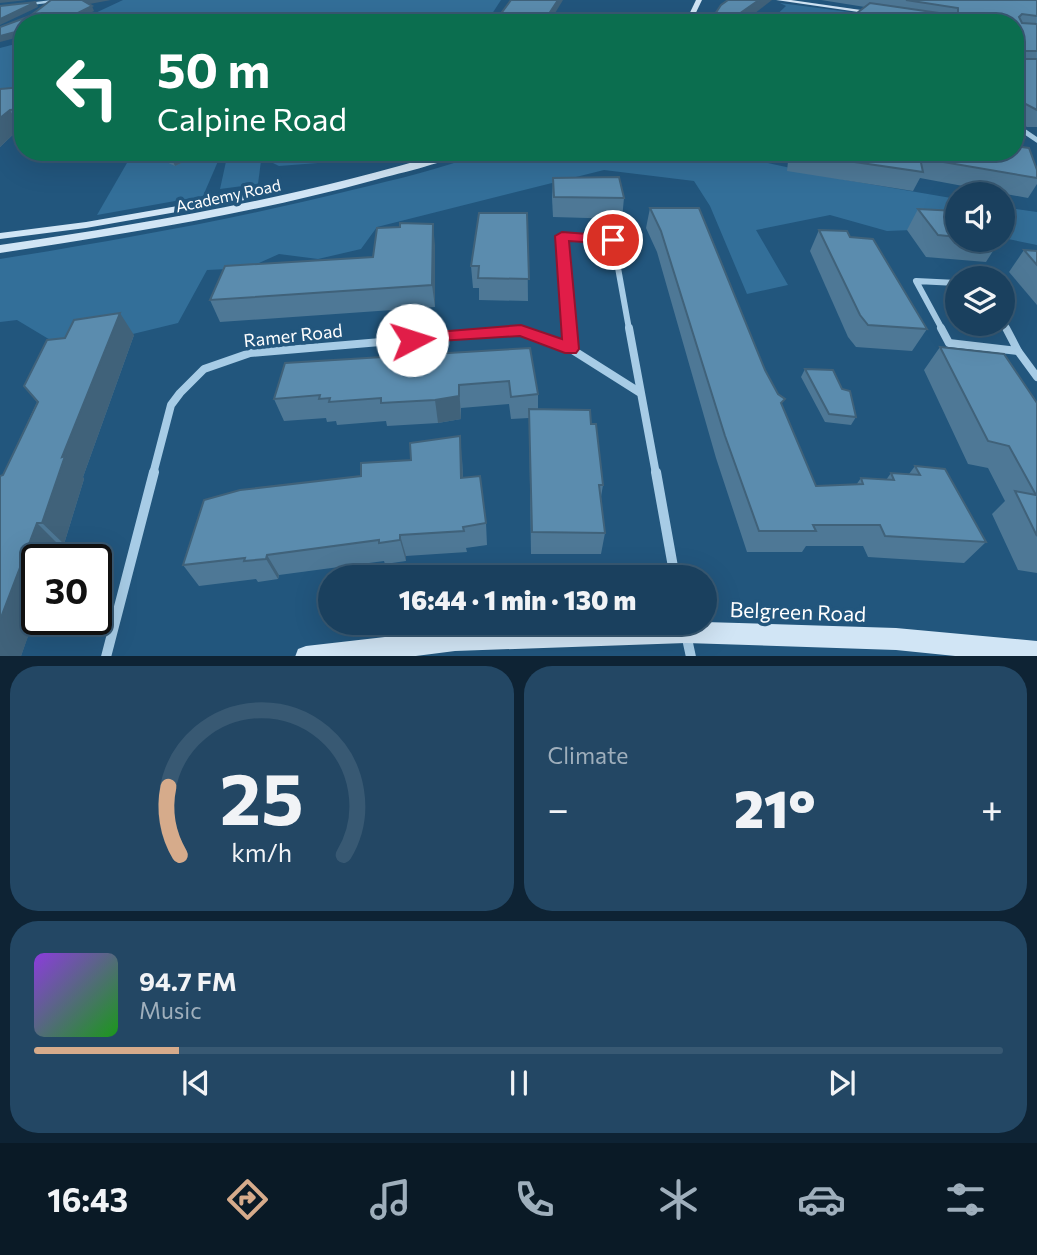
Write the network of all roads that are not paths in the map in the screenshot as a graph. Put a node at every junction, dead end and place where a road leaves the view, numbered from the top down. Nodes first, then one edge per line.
1 (63, 0) edge
2 (779, 0) edge
3 (52, 1) edge
4 (26, 4) edge
5 (44, 10) edge
6 (884, 14) edge
7 (398, 161) edge
8 (427, 161) edge
9 (0, 236) edge
10 (0, 249) edge
11 (945, 282) edge
12 (1010, 336) edge
13 (570, 349) junction
14 (1018, 351) junction
15 (1037, 377) edge
16 (639, 392) junction
17 (672, 565) edge
18 (717, 630) edge
19 (551, 635) edge
20 (686, 635) edge
21 (1037, 652) edge
22 (106, 656) edge
23 (306, 656) edge
24 (691, 656) edge

1 - 3 street
2 - 6 main road
3 - 4 street
3 - 5 street
7 - 9 main road, Academy Road
8 - 10 main road, Academy Road
11 - 14 street
12 - 14 street
13 - 16 street, Ramer Road
13 - 16 street
13 - 22 street, Ramer Road
14 - 15 street
16 - 17 street
18 - 21 main road, Belgreen Road
19 - 23 main road, Belgreen Road
20 - 24 street

